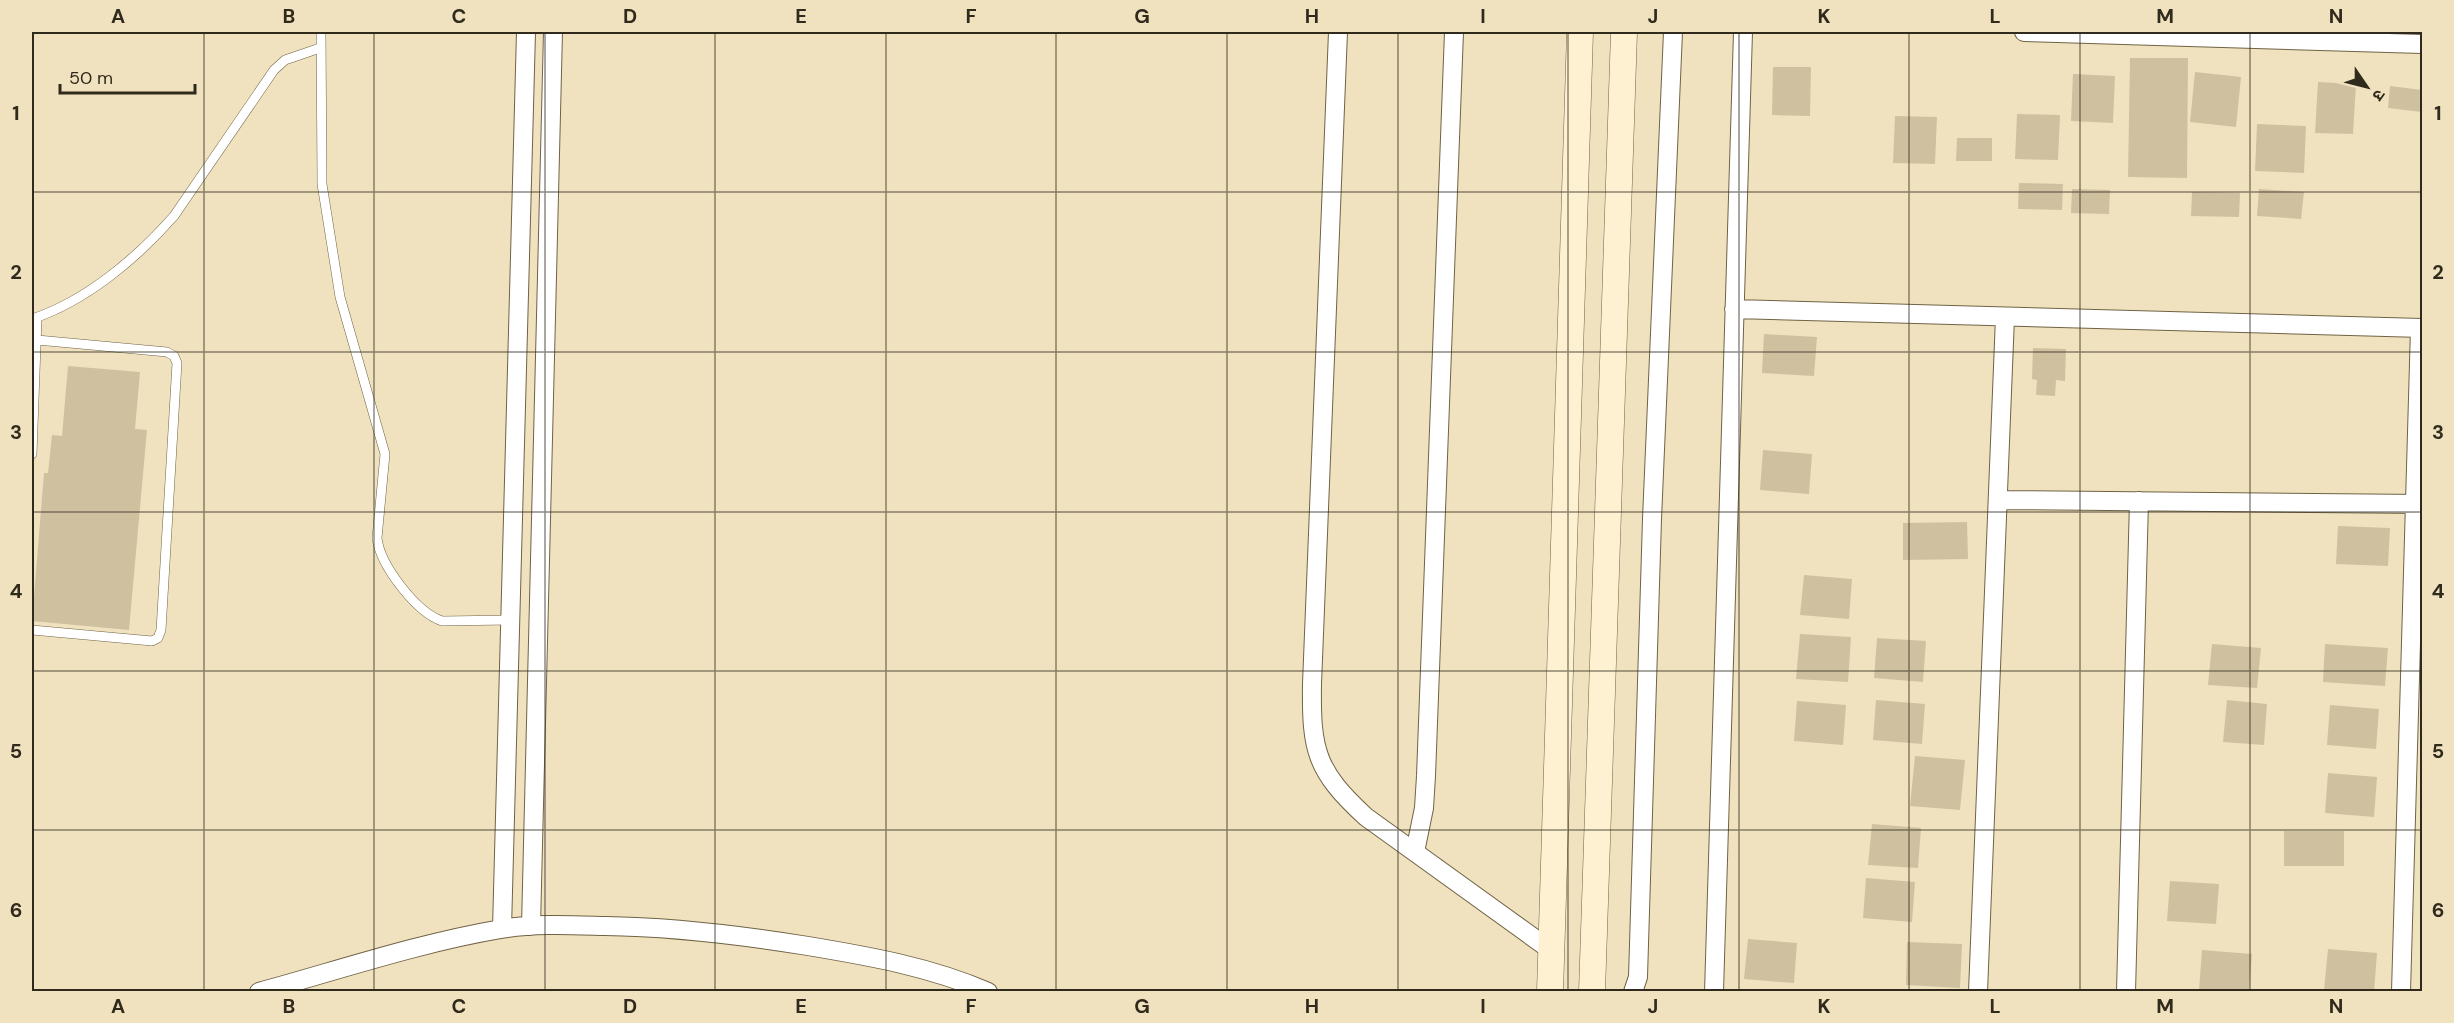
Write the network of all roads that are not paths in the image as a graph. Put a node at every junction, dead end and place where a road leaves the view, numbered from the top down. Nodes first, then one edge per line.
1 (321, 32) edge
2 (526, 32) edge
3 (554, 32) edge
4 (1338, 32) edge
5 (1454, 32) edge
6 (1580, 32) edge
7 (1624, 32) edge
8 (1673, 32) edge
9 (1743, 32) edge
10 (2024, 32) edge
11 (2422, 44) edge
12 (320, 48) junction
13 (1734, 309) junction
14 (2005, 317) junction
15 (34, 318) edge
16 (2421, 328) edge
17 (37, 340) junction
18 (32, 454) edge
19 (1998, 500) junction
20 (2139, 501) junction
21 (2419, 504) edge
22 (510, 620) junction
23 (32, 630) edge
24 (1415, 852) junction
25 (531, 926) junction
26 (502, 929) junction
27 (1552, 951) junction
28 (1633, 991) edge
29 (259, 992) edge
30 (988, 992) edge
31 (1550, 992) edge
32 (1592, 992) edge
33 (1714, 992) edge
34 (1978, 992) edge
35 (2126, 992) edge
36 (2401, 992) edge

1 - 12 lane
2 - 22 street
3 - 25 street
4 - 24 street
5 - 24 street
6 - 27 street
7 - 32 street
8 - 28 street
9 - 13 street
10 - 11 street
12 - 15 lane
12 - 22 lane
13 - 14 street
13 - 33 street
14 - 16 street
14 - 19 street
15 - 17 lane
16 - 21 street
17 - 18 lane
17 - 23 lane
19 - 20 street
19 - 34 street
20 - 21 street
20 - 35 street
21 - 36 street
22 - 26 street
24 - 27 street
25 - 26 street
25 - 30 street
26 - 29 street
27 - 31 street

